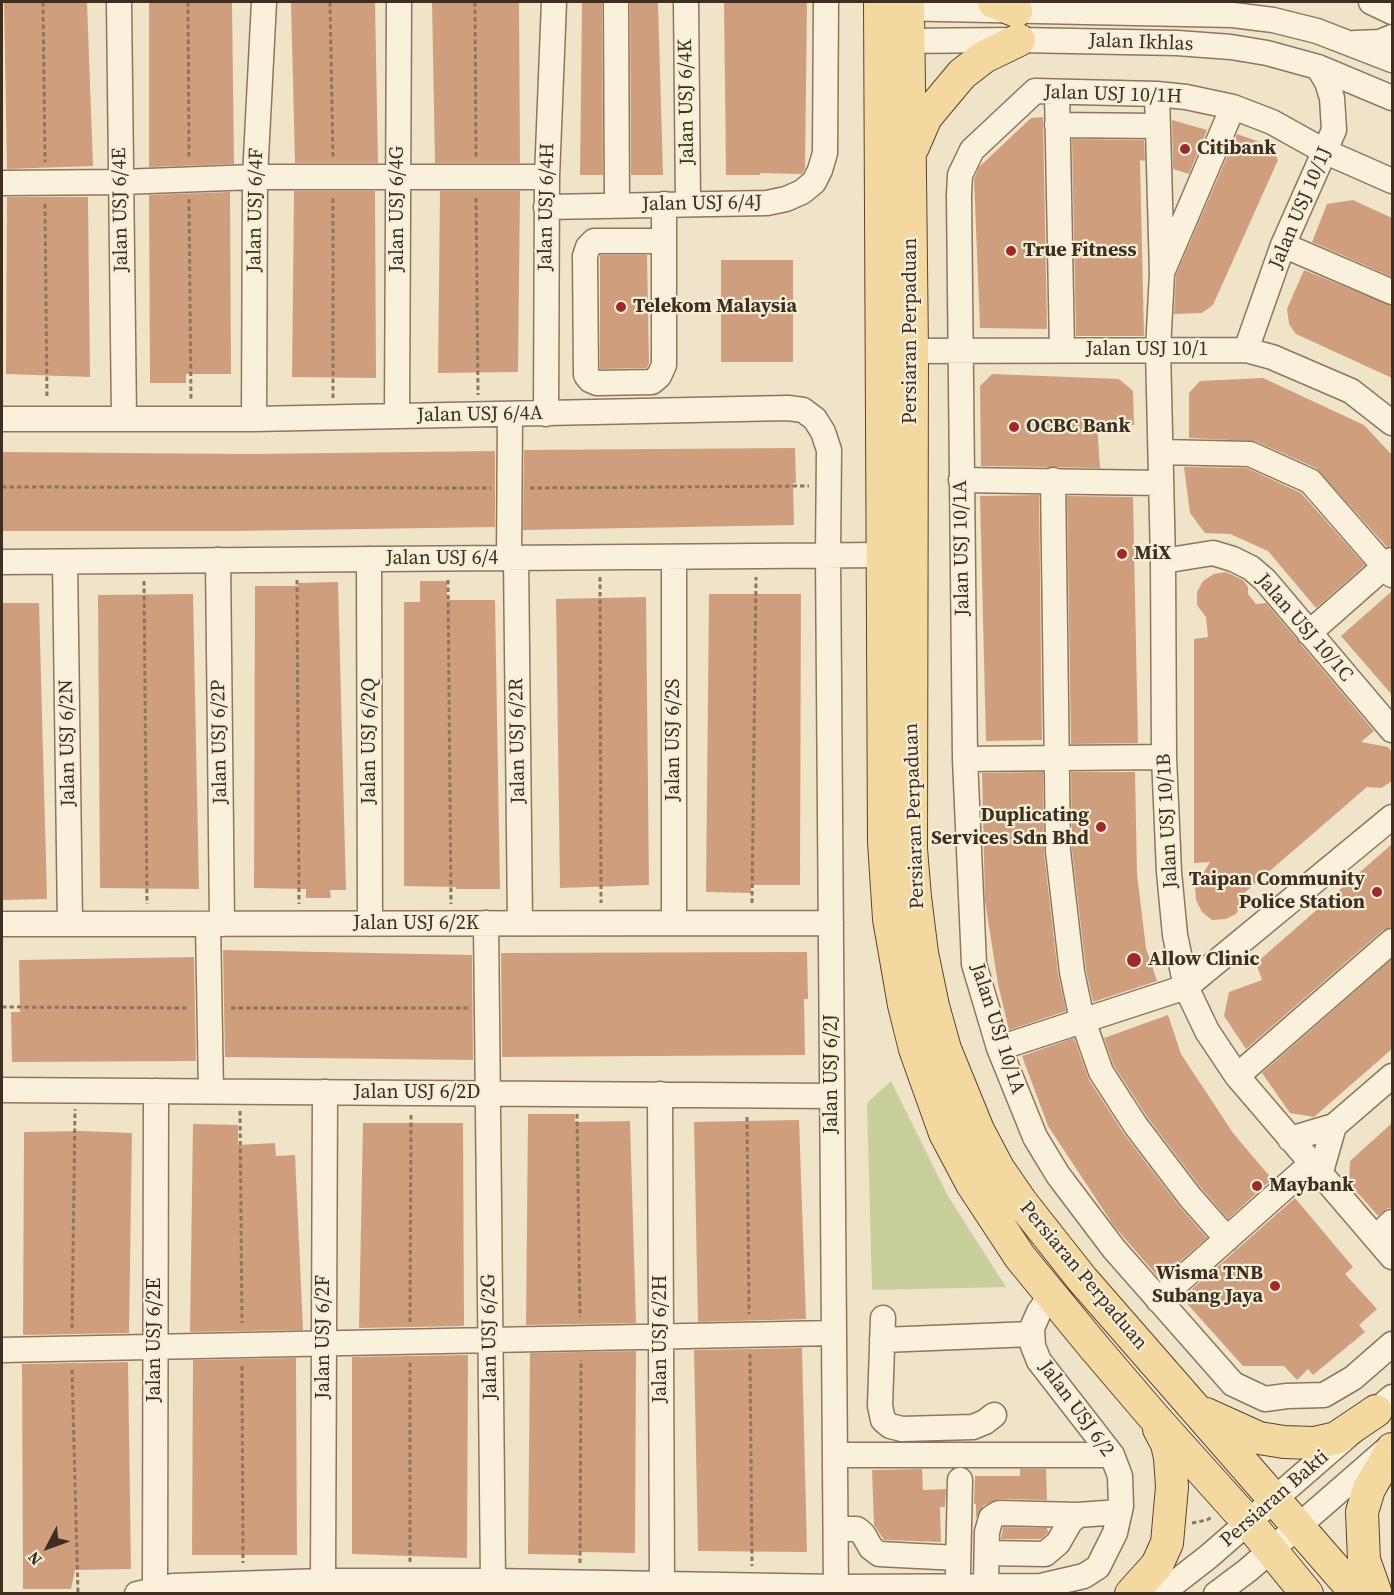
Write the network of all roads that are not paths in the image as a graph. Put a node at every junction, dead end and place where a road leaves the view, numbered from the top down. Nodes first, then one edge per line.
1 (119, 2) edge
2 (264, 2) edge
3 (399, 2) edge
4 (554, 2) edge
5 (616, 2) edge
6 (686, 2) edge
7 (826, 2) edge
8 (1371, 2) edge
9 (894, 5) edge
10 (1392, 12) edge
11 (1010, 18) edge
12 (1392, 37) edge
13 (895, 41) junction
14 (1352, 43) junction
15 (1392, 60) edge
16 (1318, 67) junction
17 (1057, 92) junction
18 (1157, 94) junction
19 (1392, 98) edge
20 (1233, 107) junction
21 (1057, 125) junction
22 (1156, 126) junction
23 (1324, 151) junction
24 (910, 153) junction
25 (398, 176) junction
26 (255, 177) junction
27 (547, 177) junction
28 (1392, 181) edge
29 (121, 182) junction
30 (2, 183) edge
31 (688, 203) junction
32 (664, 204) junction
33 (617, 205) junction
34 (546, 207) junction
35 (664, 241) junction
36 (1283, 245) junction
37 (1162, 274) junction
38 (1392, 292) edge
39 (1158, 349) junction
40 (960, 350) junction
41 (1062, 350) junction
42 (1245, 350) junction
43 (897, 351) junction
44 (510, 414) junction
45 (546, 414) junction
46 (397, 416) junction
47 (124, 418) junction
48 (2, 419) edge
49 (254, 419) junction
50 (1392, 423) edge
51 (1161, 452) junction
52 (961, 480) junction
53 (1053, 480) junction
54 (1161, 483) junction
55 (828, 555) junction
56 (882, 555) junction
57 (674, 557) junction
58 (513, 558) junction
59 (369, 559) junction
60 (218, 560) junction
61 (1163, 561) junction
62 (2, 562) edge
63 (65, 562) junction
64 (1390, 567) edge
65 (1309, 633) junction
66 (1392, 730) edge
67 (1164, 757) junction
68 (1058, 758) junction
69 (965, 759) junction
70 (1392, 817) edge
71 (486, 923) junction
72 (674, 923) junction
73 (831, 923) junction
74 (2, 924) edge
75 (70, 924) junction
76 (215, 924) junction
77 (370, 924) junction
78 (520, 924) junction
79 (1392, 941) edge
80 (1186, 987) junction
81 (1083, 1020) junction
82 (999, 1048) junction
83 (1237, 1076) junction
84 (1392, 1076) edge
85 (2, 1090) edge
86 (156, 1091) junction
87 (211, 1091) junction
88 (325, 1092) junction
89 (488, 1093) junction
90 (660, 1094) junction
91 (832, 1096) junction
92 (1334, 1126) junction
93 (1290, 1139) junction
94 (1316, 1170) junction
95 (1384, 1229) edge
96 (1227, 1239) junction
97 (1392, 1257) edge
98 (1051, 1294) junction
99 (1158, 1300) junction
100 (834, 1334) junction
101 (1032, 1334) junction
102 (661, 1337) junction
103 (490, 1340) junction
104 (324, 1344) junction
105 (1392, 1344) edge
106 (155, 1347) junction
107 (2, 1350) edge
108 (1384, 1404) edge
109 (1197, 1410) junction
110 (994, 1415) dead end
111 (1152, 1415) junction
112 (1392, 1447) edge
113 (835, 1455) junction
114 (1112, 1455) junction
115 (960, 1480) dead end
116 (1275, 1498) junction
117 (1119, 1512) junction
118 (1078, 1515) junction
119 (1248, 1522) junction
120 (1298, 1525) junction
121 (836, 1529) junction
122 (1271, 1548) junction
123 (987, 1554) junction
124 (958, 1558) junction
125 (323, 1581) junction
126 (493, 1581) junction
127 (662, 1584) junction
128 (958, 1586) junction
129 (986, 1586) junction
130 (836, 1590) edge
131 (146, 1592) edge
132 (1131, 1593) edge
133 (1154, 1593) edge
134 (1216, 1593) edge
135 (1307, 1593) edge
136 (1357, 1593) edge
137 (1376, 1593) edge

1 - 29 street, Jalan USJ 6/4E
2 - 26 street, Jalan USJ 6/4F
3 - 25 street, Jalan USJ 6/4G
4 - 27 street, Jalan USJ 6/4H
5 - 33 street
6 - 31 street, Jalan USJ 6/4K
7 - 31 street, Jalan USJ 6/4J
8 - 10 street
9 - 11 street, Jalan Ikhlas
9 - 13 main road, Persiaran Perpaduan
11 - 13 street, Jalan Ikhlas
11 - 14 street, Jalan Ikhlas
11 - 16 street, Jalan Ikhlas
11 - 24 main road
12 - 14 street
13 - 24 main road, Persiaran Perpaduan
13 - 43 main road, Persiaran Perpaduan
14 - 15 street, Jalan Ikhlas
16 - 19 street, Jalan Ikhlas
16 - 23 street, Jalan USJ 10/1J
17 - 18 street, Jalan USJ 10/1H
17 - 21 street
17 - 40 street, Jalan USJ 10/1H
18 - 20 street, Jalan USJ 10/1H
18 - 22 street
20 - 23 street, Jalan USJ 10/1H
20 - 37 street
21 - 22 street
21 - 41 street
22 - 37 street
23 - 28 street, Jalan USJ 10/1H
23 - 36 street, Jalan USJ 10/1J
24 - 43 main road, Persiaran Perpaduan
25 - 26 street
25 - 27 street
25 - 46 street, Jalan USJ 6/4G
26 - 29 street
26 - 49 street, Jalan USJ 6/4F
27 - 34 street, Jalan USJ 6/4H
29 - 30 street
29 - 47 street, Jalan USJ 6/4E
31 - 32 street, Jalan USJ 6/4J
32 - 33 street, Jalan USJ 6/4J
32 - 35 street
33 - 34 street, Jalan USJ 6/4J
34 - 45 street, Jalan USJ 6/4H
35 - 35 street
36 - 38 street
36 - 42 street, Jalan USJ 10/1J
37 - 39 street, Jalan USJ 10/1B
39 - 41 street, Jalan USJ 10/1
39 - 42 street, Jalan USJ 10/1
39 - 51 street, Jalan USJ 10/1B
40 - 41 street, Jalan USJ 10/1
40 - 43 street, Jalan USJ 10/1
40 - 52 street, Jalan USJ 10/1A
42 - 50 street, Jalan USJ 10/1
43 - 56 main road, Persiaran Perpaduan
43 - 109 main road, Persiaran Perpaduan
44 - 45 street, Jalan USJ 6/4A
44 - 46 street, Jalan USJ 6/4A
44 - 58 street, Jalan USJ 6/2R
45 - 55 street, Jalan USJ 6/4A
46 - 49 street, Jalan USJ 6/4A
47 - 48 street, Jalan USJ 6/4A
47 - 49 street, Jalan USJ 6/4A
51 - 54 street, Jalan USJ 10/1B
51 - 64 street
52 - 53 street
52 - 69 street, Jalan USJ 10/1A
53 - 54 street
53 - 68 street
54 - 61 street, Jalan USJ 10/1B
55 - 56 street, Jalan USJ 6/4
55 - 57 street, Jalan USJ 6/4
55 - 73 street, Jalan USJ 6/2J
56 - 98 main road, Persiaran Perpaduan
57 - 58 street, Jalan USJ 6/4
57 - 72 street, Jalan USJ 6/2S
58 - 59 street, Jalan USJ 6/4
58 - 78 street, Jalan USJ 6/2R
59 - 60 street, Jalan USJ 6/4
59 - 77 street, Jalan USJ 6/2Q
60 - 63 street, Jalan USJ 6/4
60 - 76 street, Jalan USJ 6/2P
61 - 65 street, Jalan USJ 10/1C
61 - 67 street, Jalan USJ 10/1B
62 - 63 street, Jalan USJ 6/4
63 - 75 street, Jalan USJ 6/2N
64 - 65 street
65 - 66 street, Jalan USJ 10/1C
67 - 68 street
67 - 80 street, Jalan USJ 10/1B
68 - 69 street
68 - 81 street
69 - 82 street, Jalan USJ 10/1A
70 - 80 street
71 - 77 street, Jalan USJ 6/2K
71 - 78 street, Jalan USJ 6/2K
71 - 89 street, Jalan USJ 6/2G
72 - 73 street, Jalan USJ 6/2K
72 - 78 street, Jalan USJ 6/2K
73 - 91 street, Jalan USJ 6/2J
74 - 75 street, Jalan USJ 6/2K
75 - 76 street, Jalan USJ 6/2K
76 - 77 street, Jalan USJ 6/2K
76 - 87 street, Jalan USJ 6/2P
79 - 83 street
80 - 81 street
80 - 83 street, Jalan USJ 10/1B
81 - 82 street
81 - 96 street
82 - 99 street, Jalan USJ 10/1A
83 - 93 street, Jalan USJ 10/1B
84 - 92 street
85 - 86 street, Jalan USJ 6/2D
86 - 87 street, Jalan USJ 6/2D
86 - 106 street, Jalan USJ 6/2E
87 - 88 street, Jalan USJ 6/2D
88 - 89 street, Jalan USJ 6/2D
88 - 104 street, Jalan USJ 6/2F
89 - 90 street, Jalan USJ 6/2D
89 - 103 street, Jalan USJ 6/2G
90 - 91 street, Jalan USJ 6/2D
90 - 102 street, Jalan USJ 6/2H
91 - 100 street, Jalan USJ 6/2J
92 - 93 street
92 - 94 street
93 - 94 street, Jalan USJ 10/1B
94 - 95 street, Jalan USJ 10/1B
94 - 96 street
95 - 97 street, Jalan USJ 10/1B
96 - 99 street
98 - 101 street
98 - 111 main road, Persiaran Perpaduan
99 - 105 street, Jalan USJ 10/1A
100 - 102 street
100 - 113 street, Jalan USJ 6/2J
101 - 110 street
101 - 114 street, Jalan USJ 6/2
102 - 103 street
102 - 127 street, Jalan USJ 6/2H
103 - 104 street
103 - 126 street, Jalan USJ 6/2G
104 - 106 street
104 - 125 street, Jalan USJ 6/2F
106 - 107 street
106 - 131 street, Jalan USJ 6/2E
108 - 109 main road
108 - 116 street, Persiaran Bakti
109 - 116 main road, Persiaran Perpaduan
111 - 119 main road, Persiaran Perpaduan
111 - 132 main road
112 - 120 street, Persiaran Bakti
112 - 137 main road
113 - 114 street
113 - 121 street, Jalan USJ 6/2J
114 - 117 street, Jalan USJ 6/2
115 - 124 street
116 - 119 street, Persiaran Bakti
116 - 120 main road, Persiaran Perpaduan
117 - 118 street
117 - 129 street, Jalan USJ 6/2
118 - 123 street
118 - 123 street
119 - 122 main road, Persiaran Perpaduan
119 - 133 street, Persiaran Bakti
120 - 122 street, Persiaran Bakti
120 - 136 main road, Persiaran Perpaduan
121 - 124 street
121 - 130 street, Jalan USJ 6/2J
122 - 134 street, Persiaran Bakti
122 - 135 main road, Persiaran Perpaduan
123 - 129 street
124 - 128 street
125 - 126 street, Jalan USJ 6/2
125 - 131 street, Jalan USJ 6/2
126 - 127 street, Jalan USJ 6/2
127 - 130 street, Jalan USJ 6/2
128 - 129 street, Jalan USJ 6/2
128 - 130 street, Jalan USJ 6/2

